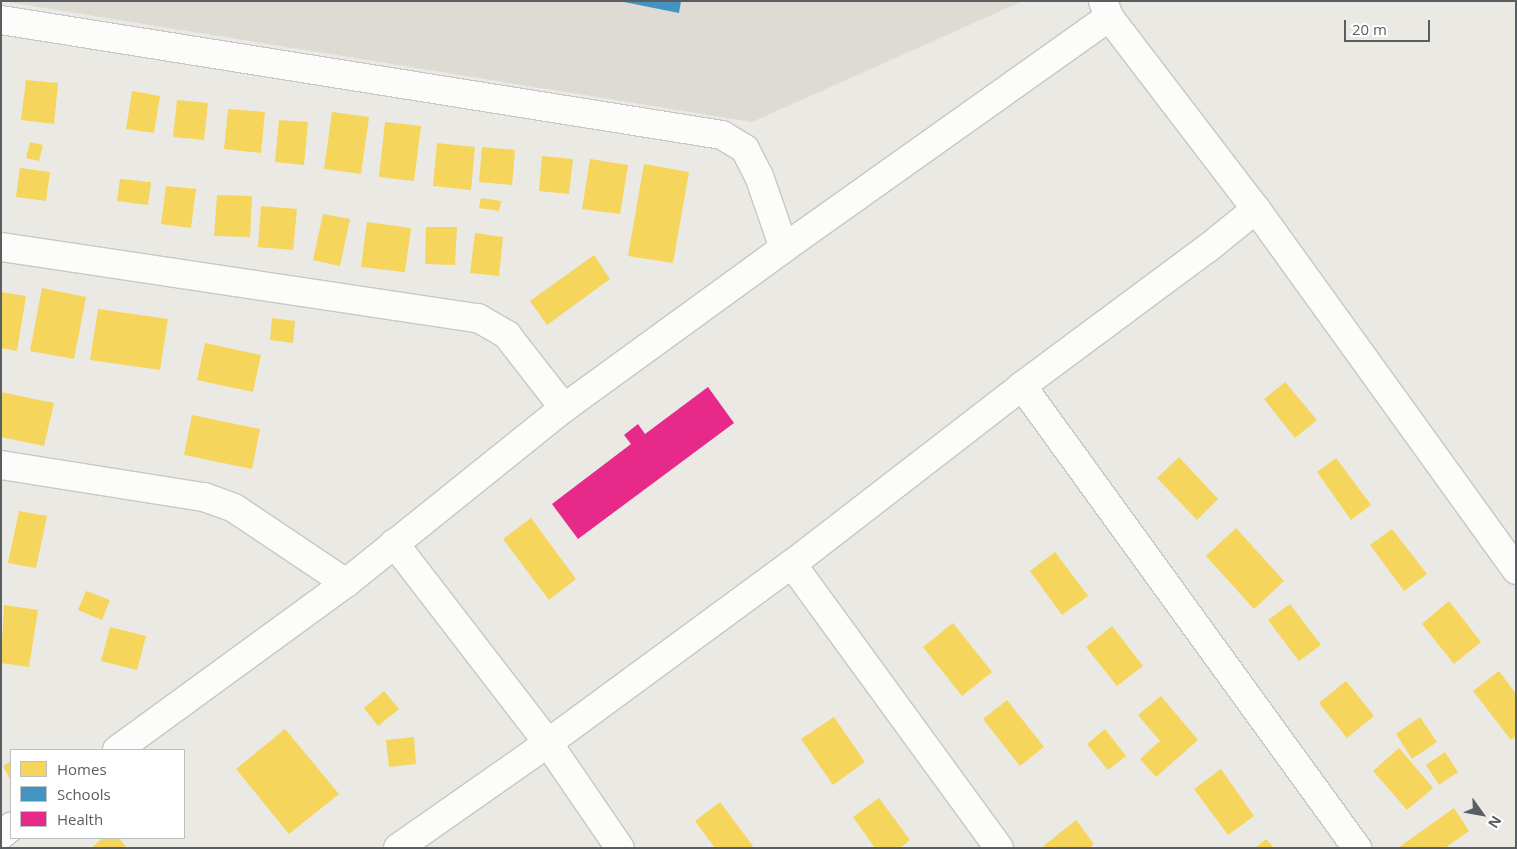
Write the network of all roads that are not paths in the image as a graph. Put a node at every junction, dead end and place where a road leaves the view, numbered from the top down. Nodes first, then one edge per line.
1 (1106, 9) edge
2 (1, 20) edge
3 (1256, 209) junction
4 (1, 247) edge
5 (784, 248) junction
6 (1022, 386) junction
7 (564, 408) junction
8 (1, 465) edge
9 (394, 543) junction
10 (792, 564) junction
11 (1516, 570) edge
12 (346, 583) junction
13 (548, 743) junction
14 (118, 749) edge
15 (398, 848) edge
16 (620, 848) edge
17 (999, 848) edge
18 (1357, 848) edge

1 - 3 street
1 - 5 street
2 - 5 street
3 - 6 street
3 - 11 street
4 - 7 street
5 - 7 street
6 - 10 street
6 - 18 street
7 - 9 street
8 - 12 street
9 - 12 street
9 - 13 street
10 - 13 street
10 - 17 street
12 - 14 street
13 - 15 street
13 - 16 street

